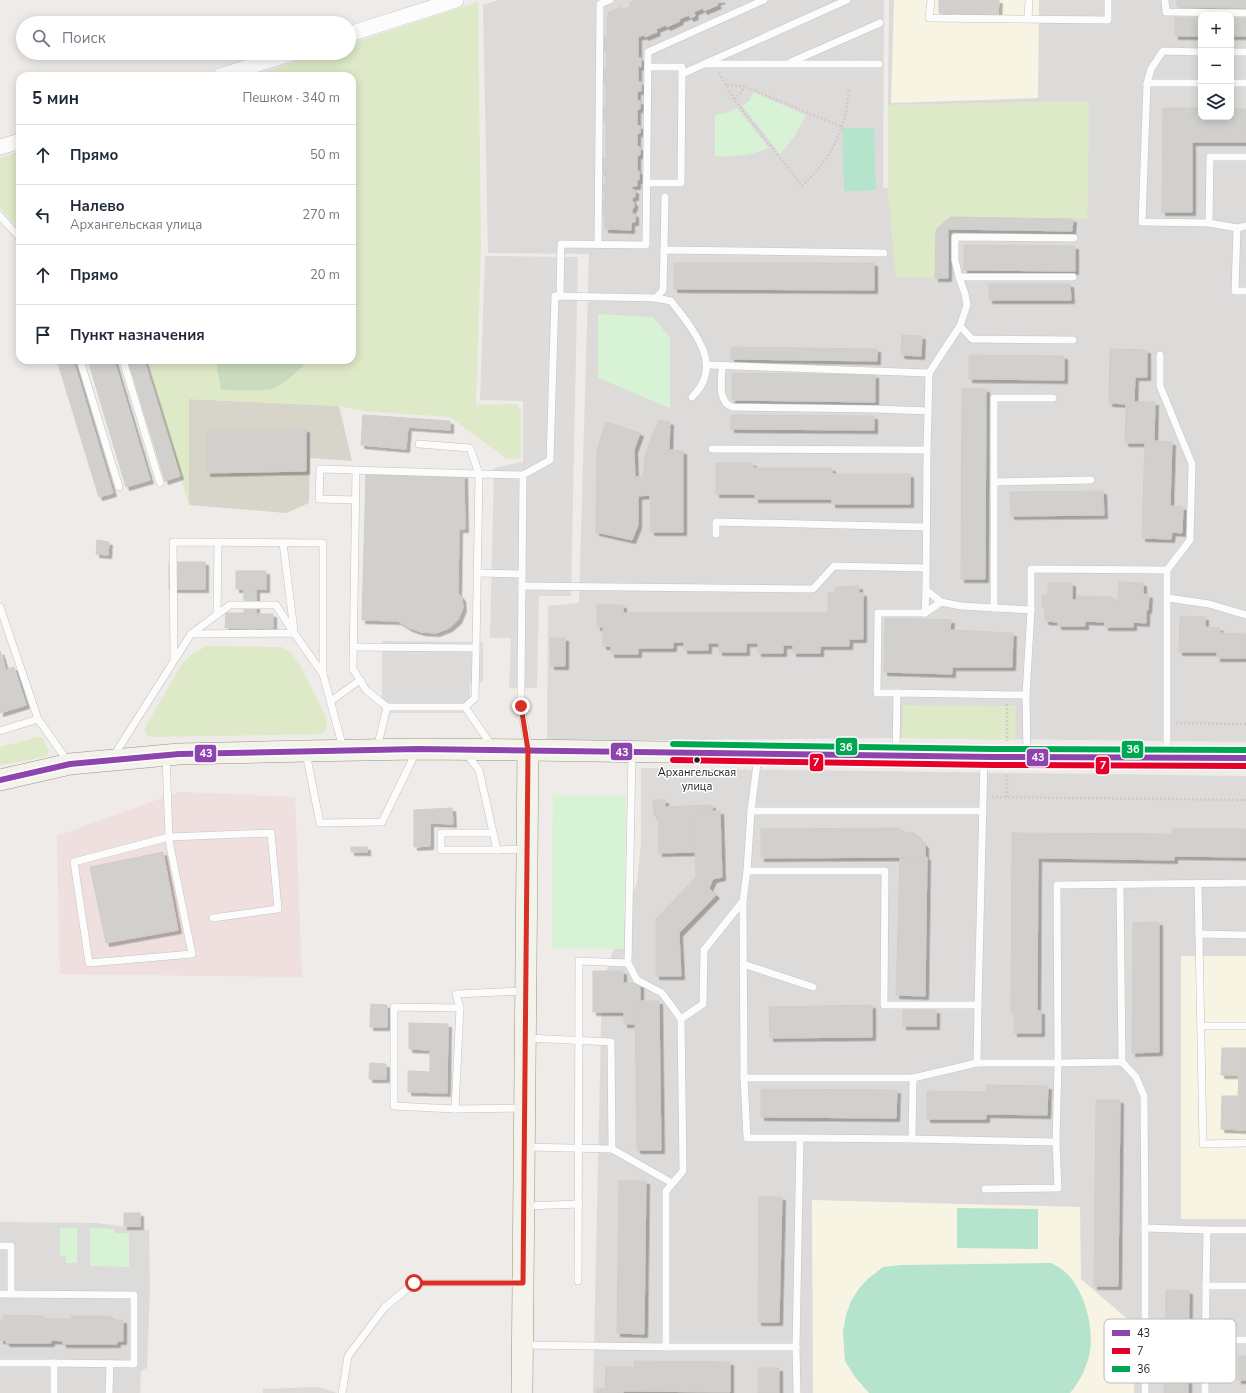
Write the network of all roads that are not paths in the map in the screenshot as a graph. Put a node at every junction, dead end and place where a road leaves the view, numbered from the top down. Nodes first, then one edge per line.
1 (456, 0) edge
2 (610, 0) edge
3 (764, 0) edge
4 (847, 0) edge
5 (930, 0) edge
6 (1029, 0) edge
7 (1108, 0) edge
8 (1165, 0) edge
9 (1246, 13) edge
10 (1028, 19) junction
11 (880, 23) dead end
12 (356, 32) edge
13 (1198, 52) edge
14 (1234, 52) edge
15 (1246, 52) edge
16 (270, 60) edge
17 (705, 64) junction
18 (788, 64) junction
19 (879, 64) dead end
20 (648, 67) junction
21 (233, 72) edge
22 (682, 74) junction
23 (1147, 83) junction
24 (1198, 83) edge
25 (1234, 83) edge
26 (1246, 83) edge
27 (16, 142) edge
28 (0, 147) edge
29 (1246, 157) edge
30 (647, 183) junction
31 (665, 197) dead end
32 (0, 216) edge
33 (1209, 223) junction
34 (1246, 226) edge
35 (1237, 228) junction
36 (16, 234) edge
37 (1074, 238) dead end
38 (598, 245) junction
39 (664, 250) junction
40 (884, 253) dead end
41 (959, 277) junction
42 (1073, 277) dead end
43 (1246, 291) edge
44 (560, 296) junction
45 (656, 298) junction
46 (960, 326) junction
47 (1073, 340) dead end
48 (1160, 355) dead end
49 (81, 364) edge
50 (124, 364) edge
51 (707, 365) junction
52 (722, 366) junction
53 (929, 373) junction
54 (692, 397) dead end
55 (1053, 398) dead end
56 (928, 411) junction
57 (419, 444) dead end
58 (712, 449) dead end
59 (926, 450) junction
60 (356, 470) junction
61 (479, 474) junction
62 (523, 474) junction
63 (1091, 480) dead end
64 (995, 482) junction
65 (160, 483) dead end
66 (119, 487) dead end
67 (356, 500) junction
68 (926, 527) junction
69 (716, 534) dead end
70 (218, 542) junction
71 (283, 543) junction
72 (925, 568) junction
73 (1167, 570) junction
74 (478, 573) junction
75 (522, 574) junction
76 (522, 586) junction
77 (926, 590) junction
78 (1168, 598) junction
79 (941, 602) junction
80 (0, 607) edge
81 (994, 608) junction
82 (1030, 610) junction
83 (925, 612) junction
84 (217, 615) junction
85 (1246, 615) edge
86 (294, 633) junction
87 (191, 634) junction
88 (353, 646) junction
89 (476, 648) junction
90 (174, 660) junction
91 (323, 674) junction
92 (360, 680) junction
93 (897, 693) junction
94 (1026, 695) junction
95 (331, 701) junction
96 (387, 707) junction
97 (465, 707) junction
98 (38, 719) junction
99 (0, 731) edge
100 (417, 749) junction
101 (463, 749) junction
102 (495, 749) junction
103 (344, 750) junction
104 (377, 750) junction
105 (528, 750) junction
106 (306, 751) junction
107 (632, 752) junction
108 (758, 754) junction
109 (166, 755) junction
110 (896, 756) junction
111 (984, 757) junction
112 (1027, 757) junction
113 (1167, 758) junction
114 (1246, 758) edge
115 (111, 760) junction
116 (70, 764) junction
117 (0, 780) edge
118 (750, 811) junction
119 (983, 811) junction
120 (493, 833) junction
121 (169, 837) junction
122 (527, 849) junction
123 (497, 850) junction
124 (747, 870) junction
125 (1246, 882) edge
126 (1198, 883) junction
127 (1120, 884) junction
128 (743, 901) junction
129 (213, 918) dead end
130 (1199, 934) junction
131 (1246, 935) edge
132 (628, 963) junction
133 (743, 964) junction
134 (812, 987) dead end
135 (526, 991) junction
136 (978, 1005) junction
137 (460, 1008) junction
138 (681, 1019) junction
139 (1201, 1026) junction
140 (1246, 1026) edge
141 (525, 1038) junction
142 (579, 1040) junction
143 (1122, 1062) junction
144 (977, 1063) junction
145 (1058, 1063) junction
146 (744, 1078) junction
147 (913, 1078) junction
148 (525, 1108) junction
149 (455, 1109) junction
150 (800, 1138) junction
151 (912, 1139) junction
152 (1056, 1142) junction
153 (1246, 1143) edge
154 (524, 1147) junction
155 (579, 1148) junction
156 (612, 1149) junction
157 (672, 1183) junction
158 (985, 1189) dead end
159 (579, 1204) junction
160 (524, 1206) junction
161 (1145, 1228) junction
162 (1207, 1230) junction
163 (1246, 1230) edge
164 (0, 1246) edge
165 (578, 1281) dead end
166 (523, 1283) junction
167 (1206, 1286) junction
168 (1246, 1286) edge
169 (0, 1294) edge
170 (11, 1294) junction
171 (1146, 1319) edge
172 (1206, 1319) edge
173 (523, 1346) junction
174 (666, 1347) junction
175 (796, 1347) junction
176 (0, 1363) edge
177 (54, 1363) junction
178 (110, 1364) junction
179 (1146, 1383) edge
180 (1205, 1383) edge
181 (54, 1393) edge
182 (109, 1393) edge
183 (342, 1393) edge
184 (522, 1393) edge
185 (797, 1393) edge
186 (1146, 1393) edge
187 (1205, 1393) edge

1 - 12 street
2 - 38 lane
3 - 20 lane
4 - 17 lane
5 - 10 lane
6 - 10 lane
7 - 10 lane
8 - 9 lane
11 - 18 lane
13 - 23 lane
14 - 15 lane
16 - 21 street
17 - 18 lane
17 - 22 lane
18 - 19 lane
20 - 22 lane
20 - 30 lane
22 - 30 lane
23 - 24 lane
23 - 33 lane
25 - 26 lane
27 - 28 street
29 - 33 lane
30 - 38 lane
31 - 39 lane
32 - 36 lane
33 - 35 lane
34 - 35 lane
35 - 43 lane
37 - 41 lane
38 - 44 lane
39 - 40 lane
39 - 45 lane
41 - 42 lane
41 - 46 lane
44 - 45 lane
44 - 62 lane
45 - 51 lane
46 - 47 lane
46 - 53 lane
48 - 73 lane
49 - 66 lane
50 - 65 lane
51 - 52 lane
51 - 54 lane
52 - 53 lane
52 - 56 lane
53 - 56 lane
55 - 64 lane
56 - 59 lane
57 - 61 lane
58 - 59 lane
59 - 68 lane
60 - 61 lane
60 - 67 lane
60 - 67 lane
61 - 62 lane
61 - 74 lane
62 - 75 lane
63 - 64 lane
64 - 81 lane
67 - 88 lane
68 - 69 lane
68 - 72 lane
70 - 71 lane
70 - 84 lane
70 - 90 lane
71 - 86 lane
71 - 91 lane
72 - 76 lane
72 - 77 lane
73 - 78 lane
73 - 82 lane
74 - 75 lane
74 - 89 lane
75 - 76 lane
76 - 105 lane
77 - 79 lane
77 - 83 lane
78 - 85 lane
78 - 113 lane
79 - 81 lane
79 - 83 lane
80 - 98 lane
81 - 82 lane
82 - 94 lane
83 - 93 lane
84 - 86 lane
84 - 87 lane
86 - 87 lane
86 - 91 lane
87 - 90 lane
88 - 89 lane
88 - 92 lane
89 - 97 lane
90 - 115 lane
91 - 95 lane
92 - 95 lane
92 - 96 lane
93 - 94 lane
93 - 110 lane
94 - 112 lane
95 - 103 lane
96 - 97 lane
96 - 104 lane
97 - 102 lane
98 - 99 lane
98 - 116 lane
100 - 101 main road
100 - 104 main road
100 - 106 lane
101 - 102 main road
101 - 120 lane
102 - 105 main road
103 - 104 main road
103 - 106 main road
105 - 107 main road
105 - 122 main road
106 - 109 main road
107 - 108 main road
107 - 132 lane
108 - 110 main road
108 - 118 lane
109 - 115 main road
109 - 121 lane
110 - 111 main road
111 - 112 main road
111 - 119 lane
112 - 113 main road
113 - 114 main road
115 - 116 main road
116 - 117 main road
118 - 119 lane
118 - 124 lane
119 - 136 lane
120 - 123 lane
120 - 123 lane
121 - 121 lane
121 - 129 lane
122 - 123 lane
122 - 135 main road
124 - 128 lane
124 - 136 lane
125 - 126 lane
126 - 127 lane
126 - 130 lane
127 - 143 lane
127 - 145 lane
128 - 133 lane
128 - 138 lane
130 - 131 lane
130 - 139 lane
132 - 138 lane
132 - 142 lane
133 - 134 lane
133 - 146 lane
135 - 137 lane
135 - 141 main road
136 - 144 lane
137 - 149 lane
137 - 149 lane
138 - 157 lane
139 - 140 lane
139 - 153 lane
141 - 142 lane
141 - 148 main road
142 - 155 lane
142 - 156 lane
143 - 145 lane
143 - 161 lane
144 - 145 lane
144 - 147 lane
145 - 152 lane
146 - 147 lane
146 - 150 lane
147 - 151 lane
148 - 149 lane
148 - 154 main road
150 - 151 lane
150 - 175 lane
151 - 152 lane
152 - 158 lane
154 - 155 lane
154 - 160 main road
155 - 156 lane
155 - 159 lane
156 - 157 lane
157 - 174 lane
159 - 160 lane
159 - 165 lane
160 - 166 main road
161 - 162 lane
161 - 171 lane
162 - 163 lane
162 - 167 lane
164 - 170 lane
166 - 173 main road
166 - 183 lane
167 - 168 lane
167 - 172 lane
169 - 170 lane
170 - 178 lane
173 - 174 lane
173 - 184 main road
174 - 175 lane
175 - 185 lane
176 - 177 lane
177 - 178 lane
177 - 181 lane
178 - 182 lane
179 - 186 lane
180 - 187 lane

